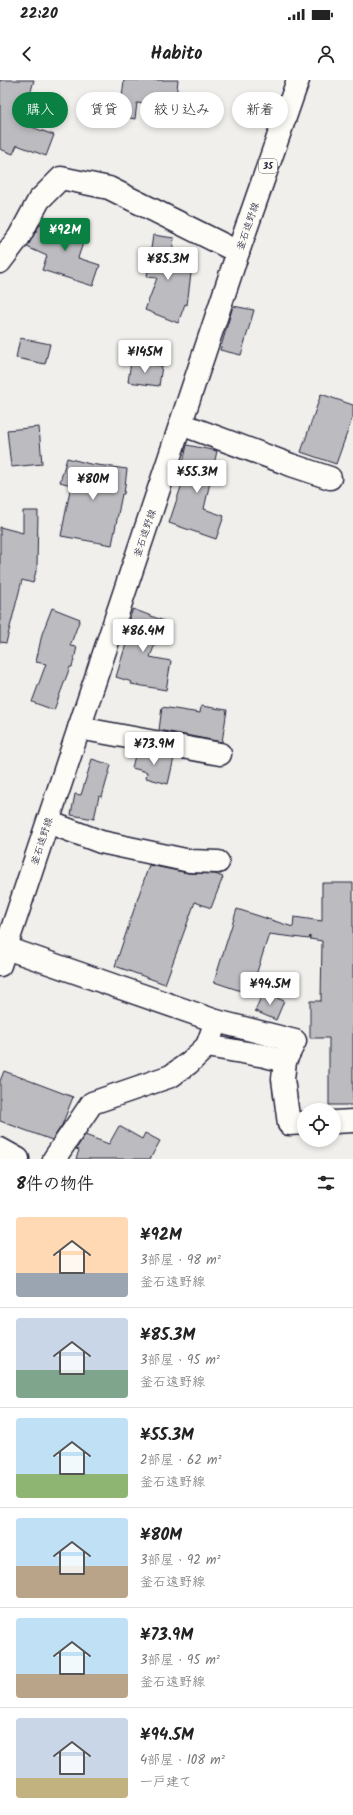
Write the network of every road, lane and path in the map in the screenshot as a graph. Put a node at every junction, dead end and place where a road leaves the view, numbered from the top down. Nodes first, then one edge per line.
1 (298, 80) edge
2 (238, 252) junction
3 (0, 262) edge
4 (180, 424) junction
5 (330, 478) dead end
6 (79, 728) junction
7 (220, 754) dead end
8 (48, 822) junction
9 (218, 862) dead end
10 (3, 956) edge
11 (216, 1021) junction
12 (207, 1046) junction
13 (285, 1061) junction
14 (353, 1121) edge
15 (341, 1122) edge
16 (297, 1123) edge
17 (0, 1149) edge
18 (18, 1159) edge
19 (54, 1159) edge

1 - 2 street, 釜石遠野線 / 35
2 - 3 street
2 - 4 street, 釜石遠野線 / 35
4 - 5 street
4 - 6 street, 釜石遠野線 / 35
6 - 7 street
6 - 8 street, 釜石遠野線 / 35
8 - 9 street
8 - 10 street, 釜石遠野線 / 35
10 - 11 street
11 - 12 street
11 - 13 street
12 - 13 street
12 - 19 street
13 - 16 street
14 - 15 street
17 - 18 street

